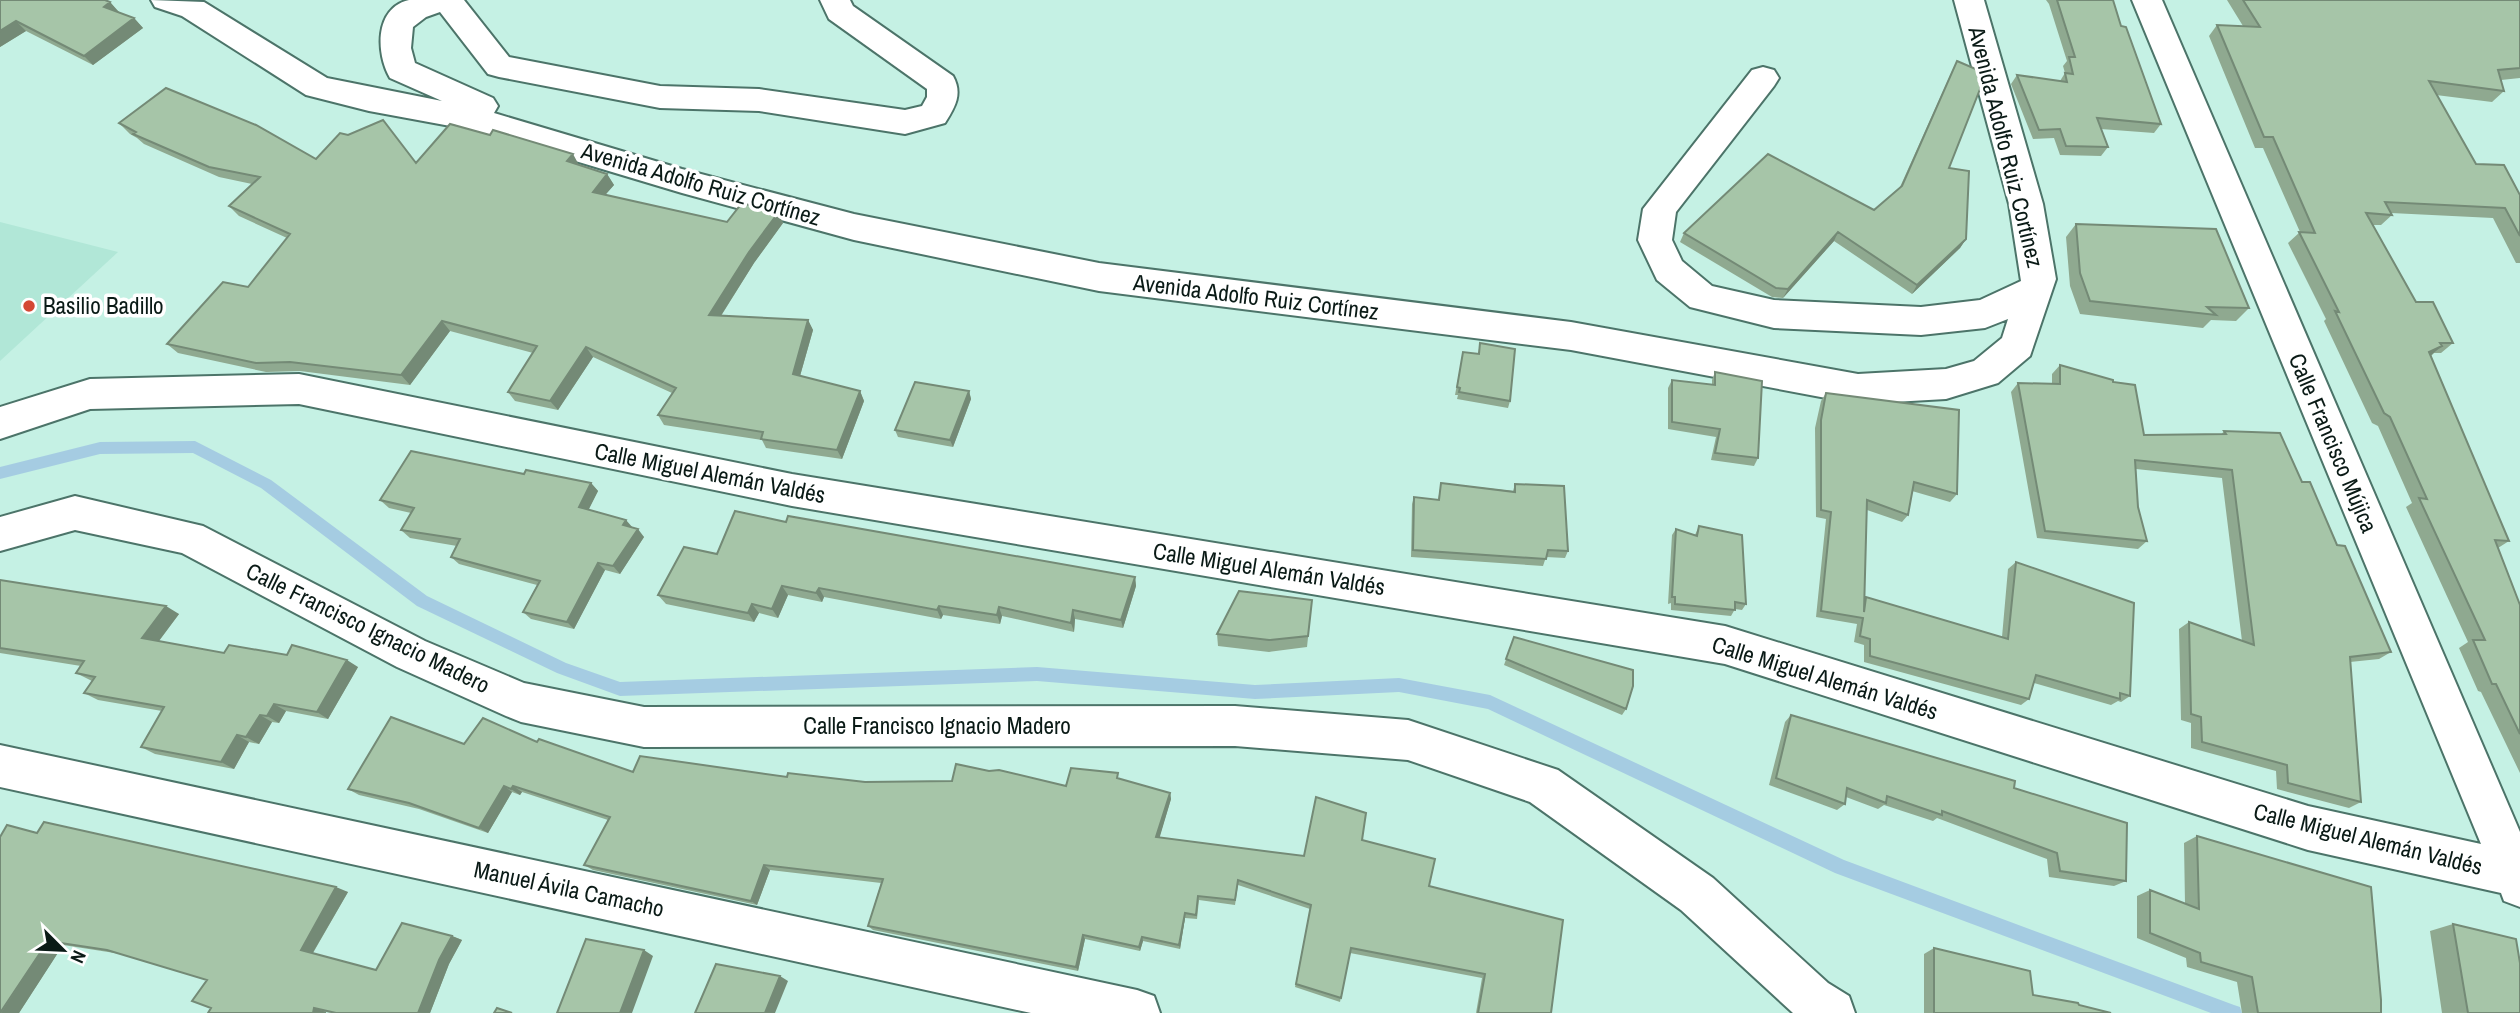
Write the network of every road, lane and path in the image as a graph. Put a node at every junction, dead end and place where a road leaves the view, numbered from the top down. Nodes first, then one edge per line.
1 (166, 0) edge
2 (835, 0) edge
3 (1969, 0) edge
4 (2147, 0) edge
5 (1763, 78) dead end
6 (532, 136) junction
7 (2035, 290) junction
8 (0, 423) edge
9 (0, 534) edge
10 (0, 766) edge
11 (2519, 879) edge
12 (1137, 1013) edge
13 (1832, 1013) edge

1 - 6 street, Avenida Adolfo Ruiz Cortínez
2 - 6 street
3 - 7 street, Avenida Adolfo Ruiz Cortínez
4 - 11 street, Calle Francisco Mújica
5 - 7 street
6 - 7 street, Avenida Adolfo Ruiz Cortínez
8 - 11 street, Calle Miguel Alemán Valdés
9 - 13 street, Calle Francisco Ignacio Madero
10 - 12 street, Manuel Ávila Camacho

